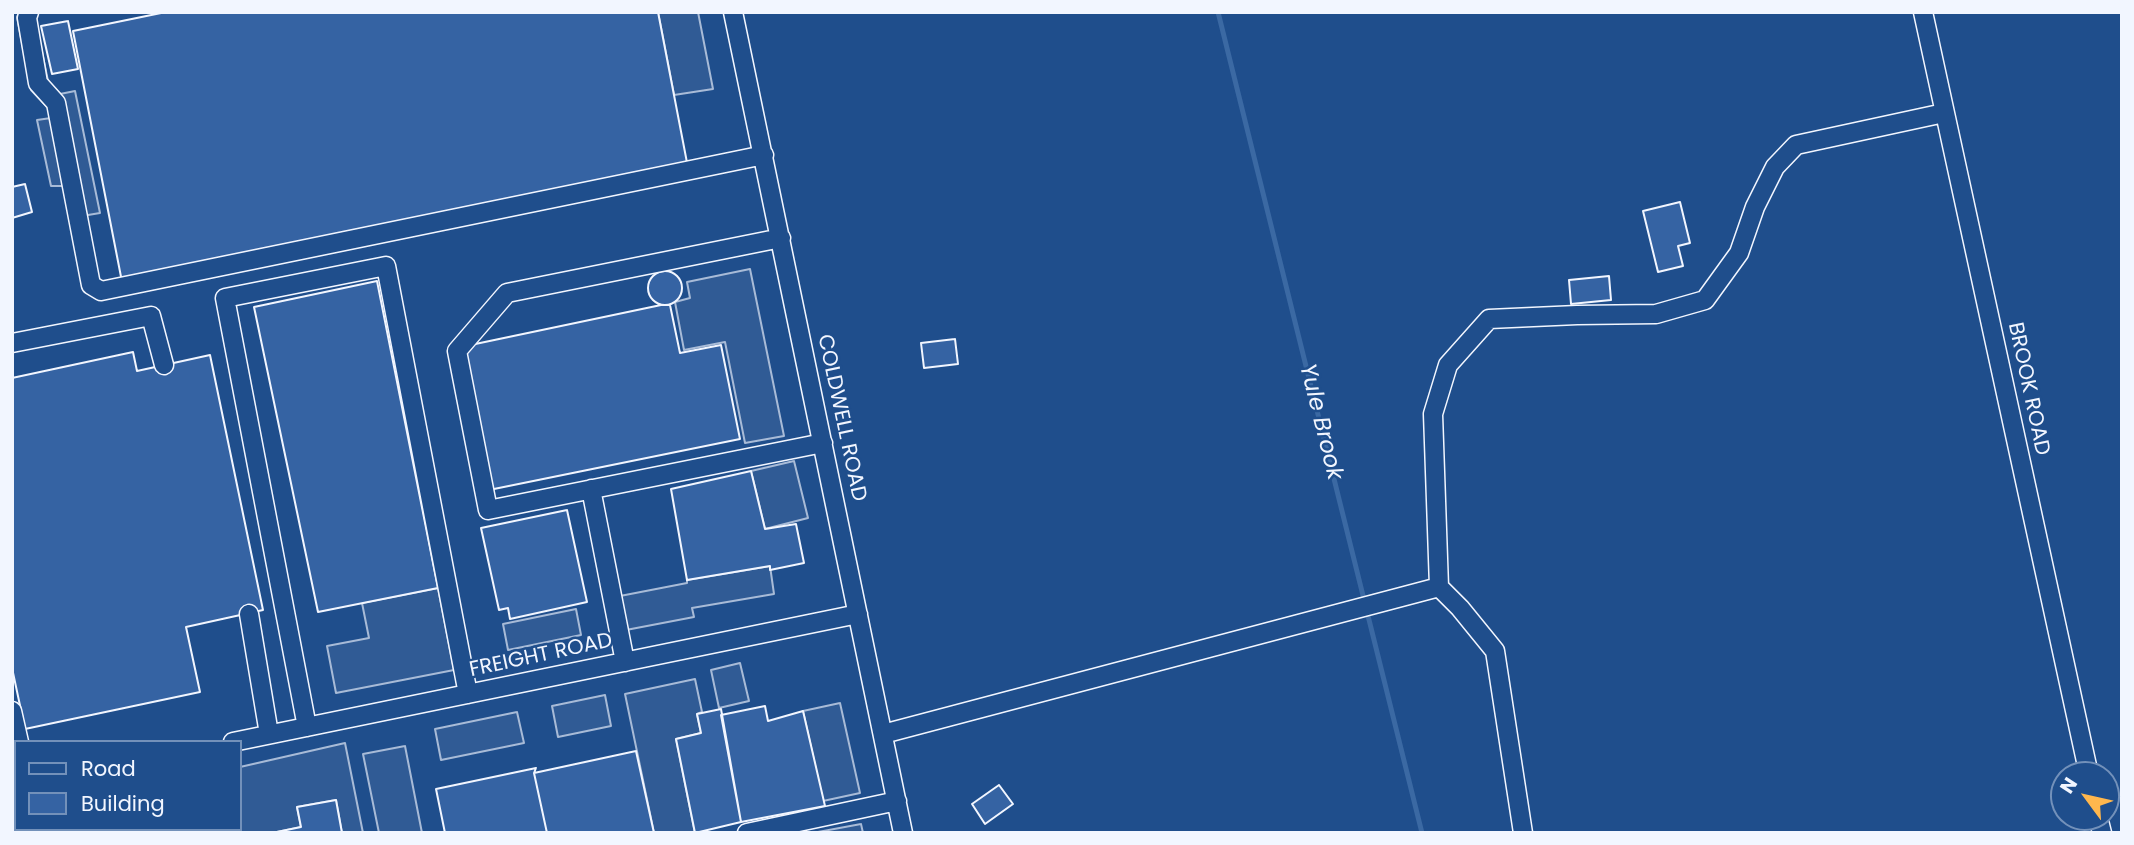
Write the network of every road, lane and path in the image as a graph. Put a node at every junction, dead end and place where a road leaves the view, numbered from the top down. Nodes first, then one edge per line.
1 (29, 12) edge
2 (733, 12) edge
3 (1923, 12) edge
4 (1944, 113) junction
5 (764, 155) junction
6 (781, 237) junction
7 (12, 342) edge
8 (164, 365) dead end
9 (823, 443) junction
10 (591, 489) junction
11 (1438, 587) junction
12 (249, 614) dead end
13 (858, 614) junction
14 (625, 662) junction
15 (468, 694) junction
16 (12, 712) edge
17 (307, 727) junction
18 (269, 734) junction
19 (883, 734) junction
20 (19, 740) edge
21 (242, 740) edge
22 (2086, 761) edge
23 (897, 801) junction
24 (747, 833) edge
25 (903, 833) edge
26 (1523, 833) edge

1 - 5 street
2 - 5 street, COLDWELL ROAD
3 - 4 street, BROOK ROAD
4 - 11 street
4 - 22 street, BROOK ROAD
5 - 6 street, COLDWELL ROAD
6 - 9 street, COLDWELL ROAD
6 - 10 street
7 - 8 street
9 - 10 street
9 - 13 street, COLDWELL ROAD
10 - 14 street
11 - 19 street
11 - 26 street
12 - 18 street
13 - 14 street, FREIGHT ROAD
13 - 19 street, COLDWELL ROAD
14 - 15 street, FREIGHT ROAD
15 - 17 street, FREIGHT ROAD
15 - 17 street
16 - 20 street
17 - 18 street, FREIGHT ROAD
18 - 21 street, FREIGHT ROAD
19 - 23 street, COLDWELL ROAD
23 - 24 street
23 - 25 street, COLDWELL ROAD

